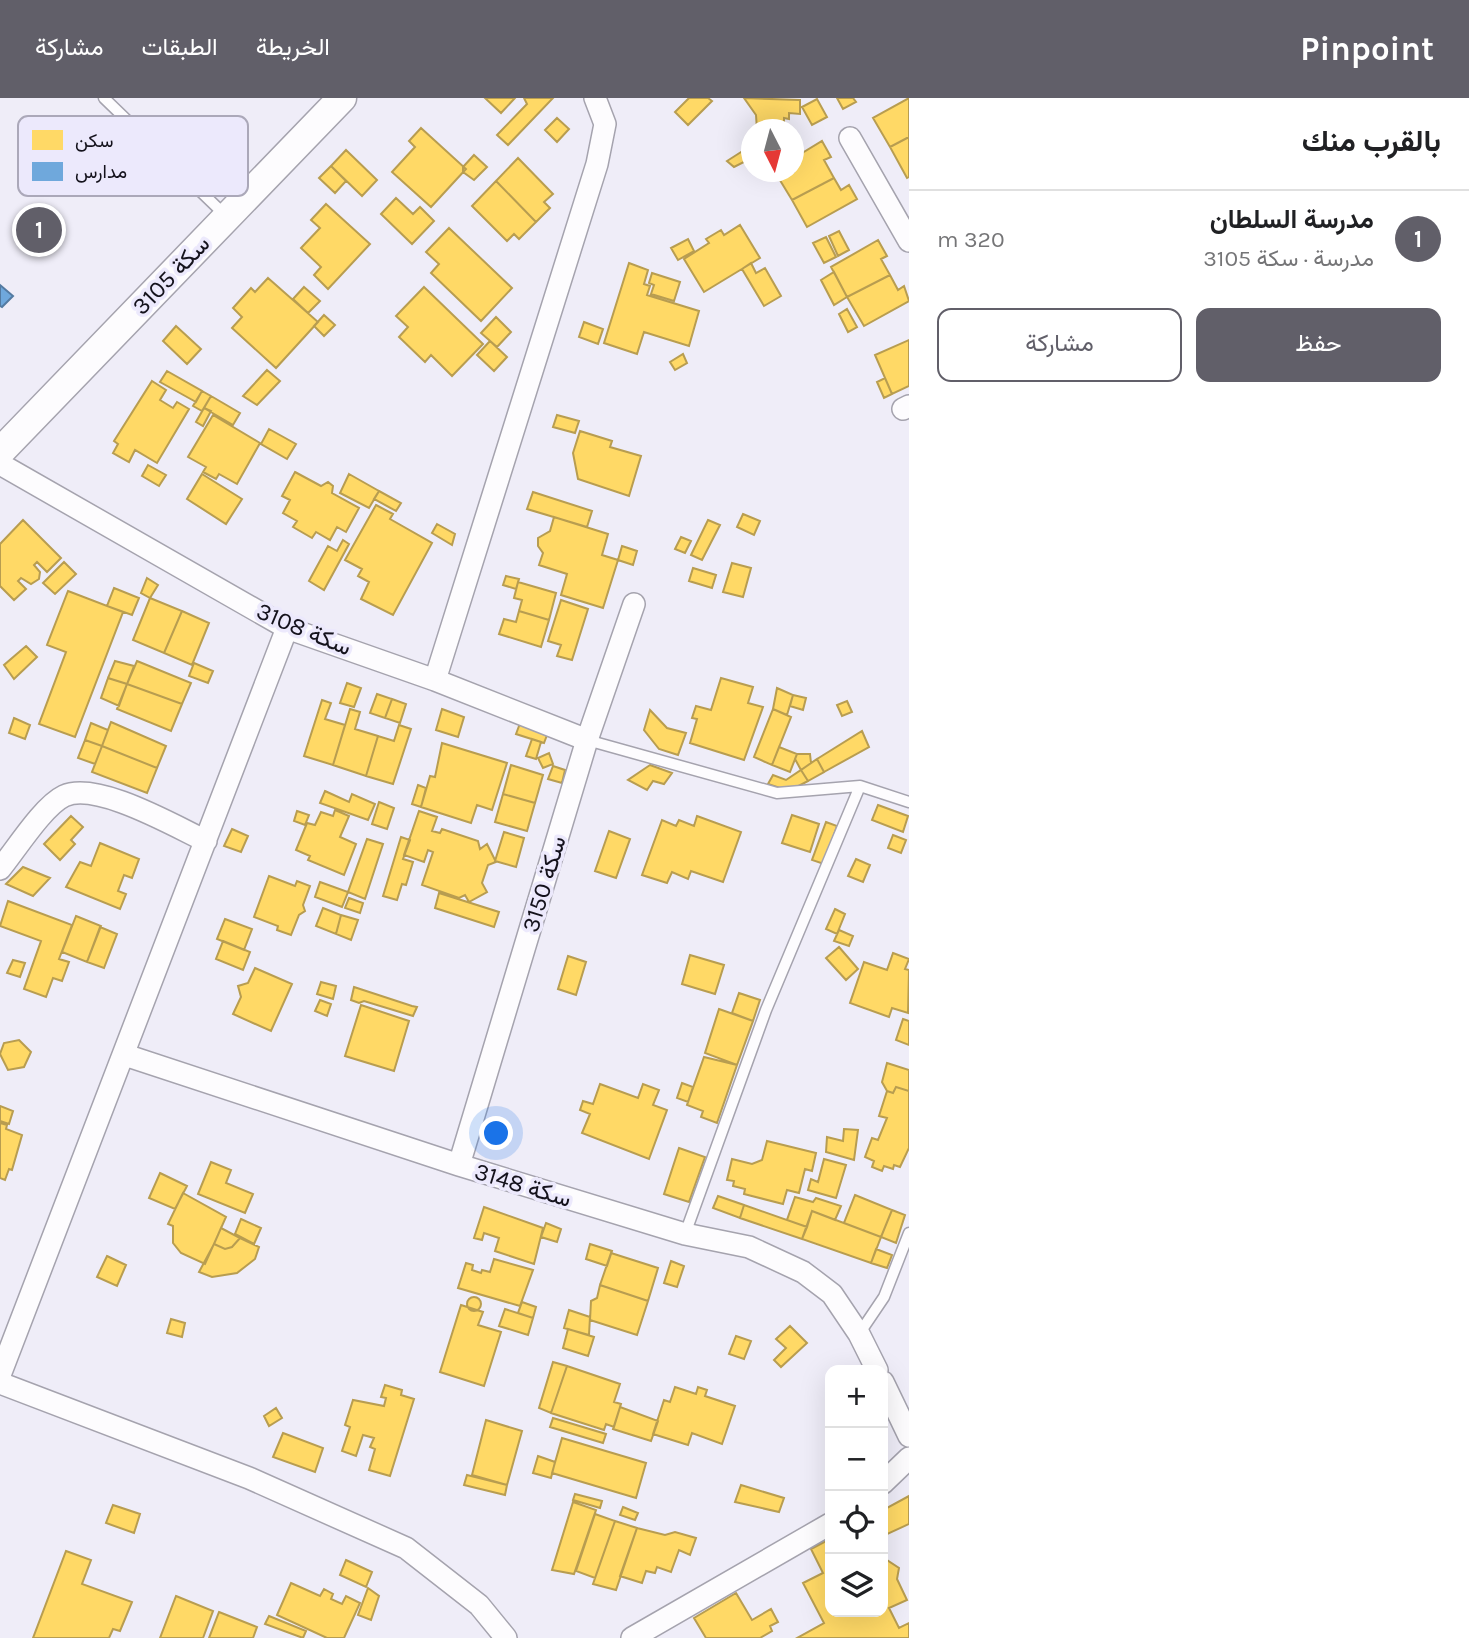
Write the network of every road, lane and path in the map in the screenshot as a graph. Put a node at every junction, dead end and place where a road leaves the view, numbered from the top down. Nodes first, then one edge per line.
1 (104, 98) edge
2 (342, 98) edge
3 (595, 98) edge
4 (123, 116) edge
5 (850, 138) dead end
6 (206, 196) edge
7 (902, 213) edge
8 (228, 217) junction
9 (909, 241) edge
10 (0, 452) edge
11 (0, 464) edge
12 (634, 604) dead end
13 (287, 628) junction
14 (435, 680) junction
15 (587, 740) junction
16 (860, 786) junction
17 (909, 802) edge
18 (206, 841) junction
19 (0, 869) edge
20 (125, 1055) junction
21 (459, 1165) junction
22 (909, 1233) edge
23 (685, 1234) junction
24 (859, 1334) junction
25 (874, 1365) edge
26 (0, 1375) edge
27 (0, 1383) edge
28 (888, 1392) edge
29 (909, 1436) edge
30 (909, 1458) edge
31 (888, 1478) edge
32 (825, 1527) edge
33 (506, 1638) edge
34 (632, 1638) edge

1 - 4 lane
2 - 8 street, سكة 3105
3 - 14 street
5 - 7 street
6 - 8 lane
7 - 9 street
8 - 10 street, سكة 3105
11 - 13 street, سكة 3108
12 - 15 street, سكة 3150
13 - 14 street, سكة 3108
13 - 18 street
14 - 15 street, سكة 3108
15 - 16 lane
15 - 21 street, سكة 3150
16 - 17 lane
16 - 23 lane
18 - 19 street
18 - 20 street
20 - 21 street, سكة 3148
20 - 26 street
21 - 23 street, سكة 3148
22 - 24 lane
23 - 24 street, سكة 3148
24 - 25 street, سكة 3148
27 - 33 street
28 - 29 street
30 - 31 street
32 - 34 street

